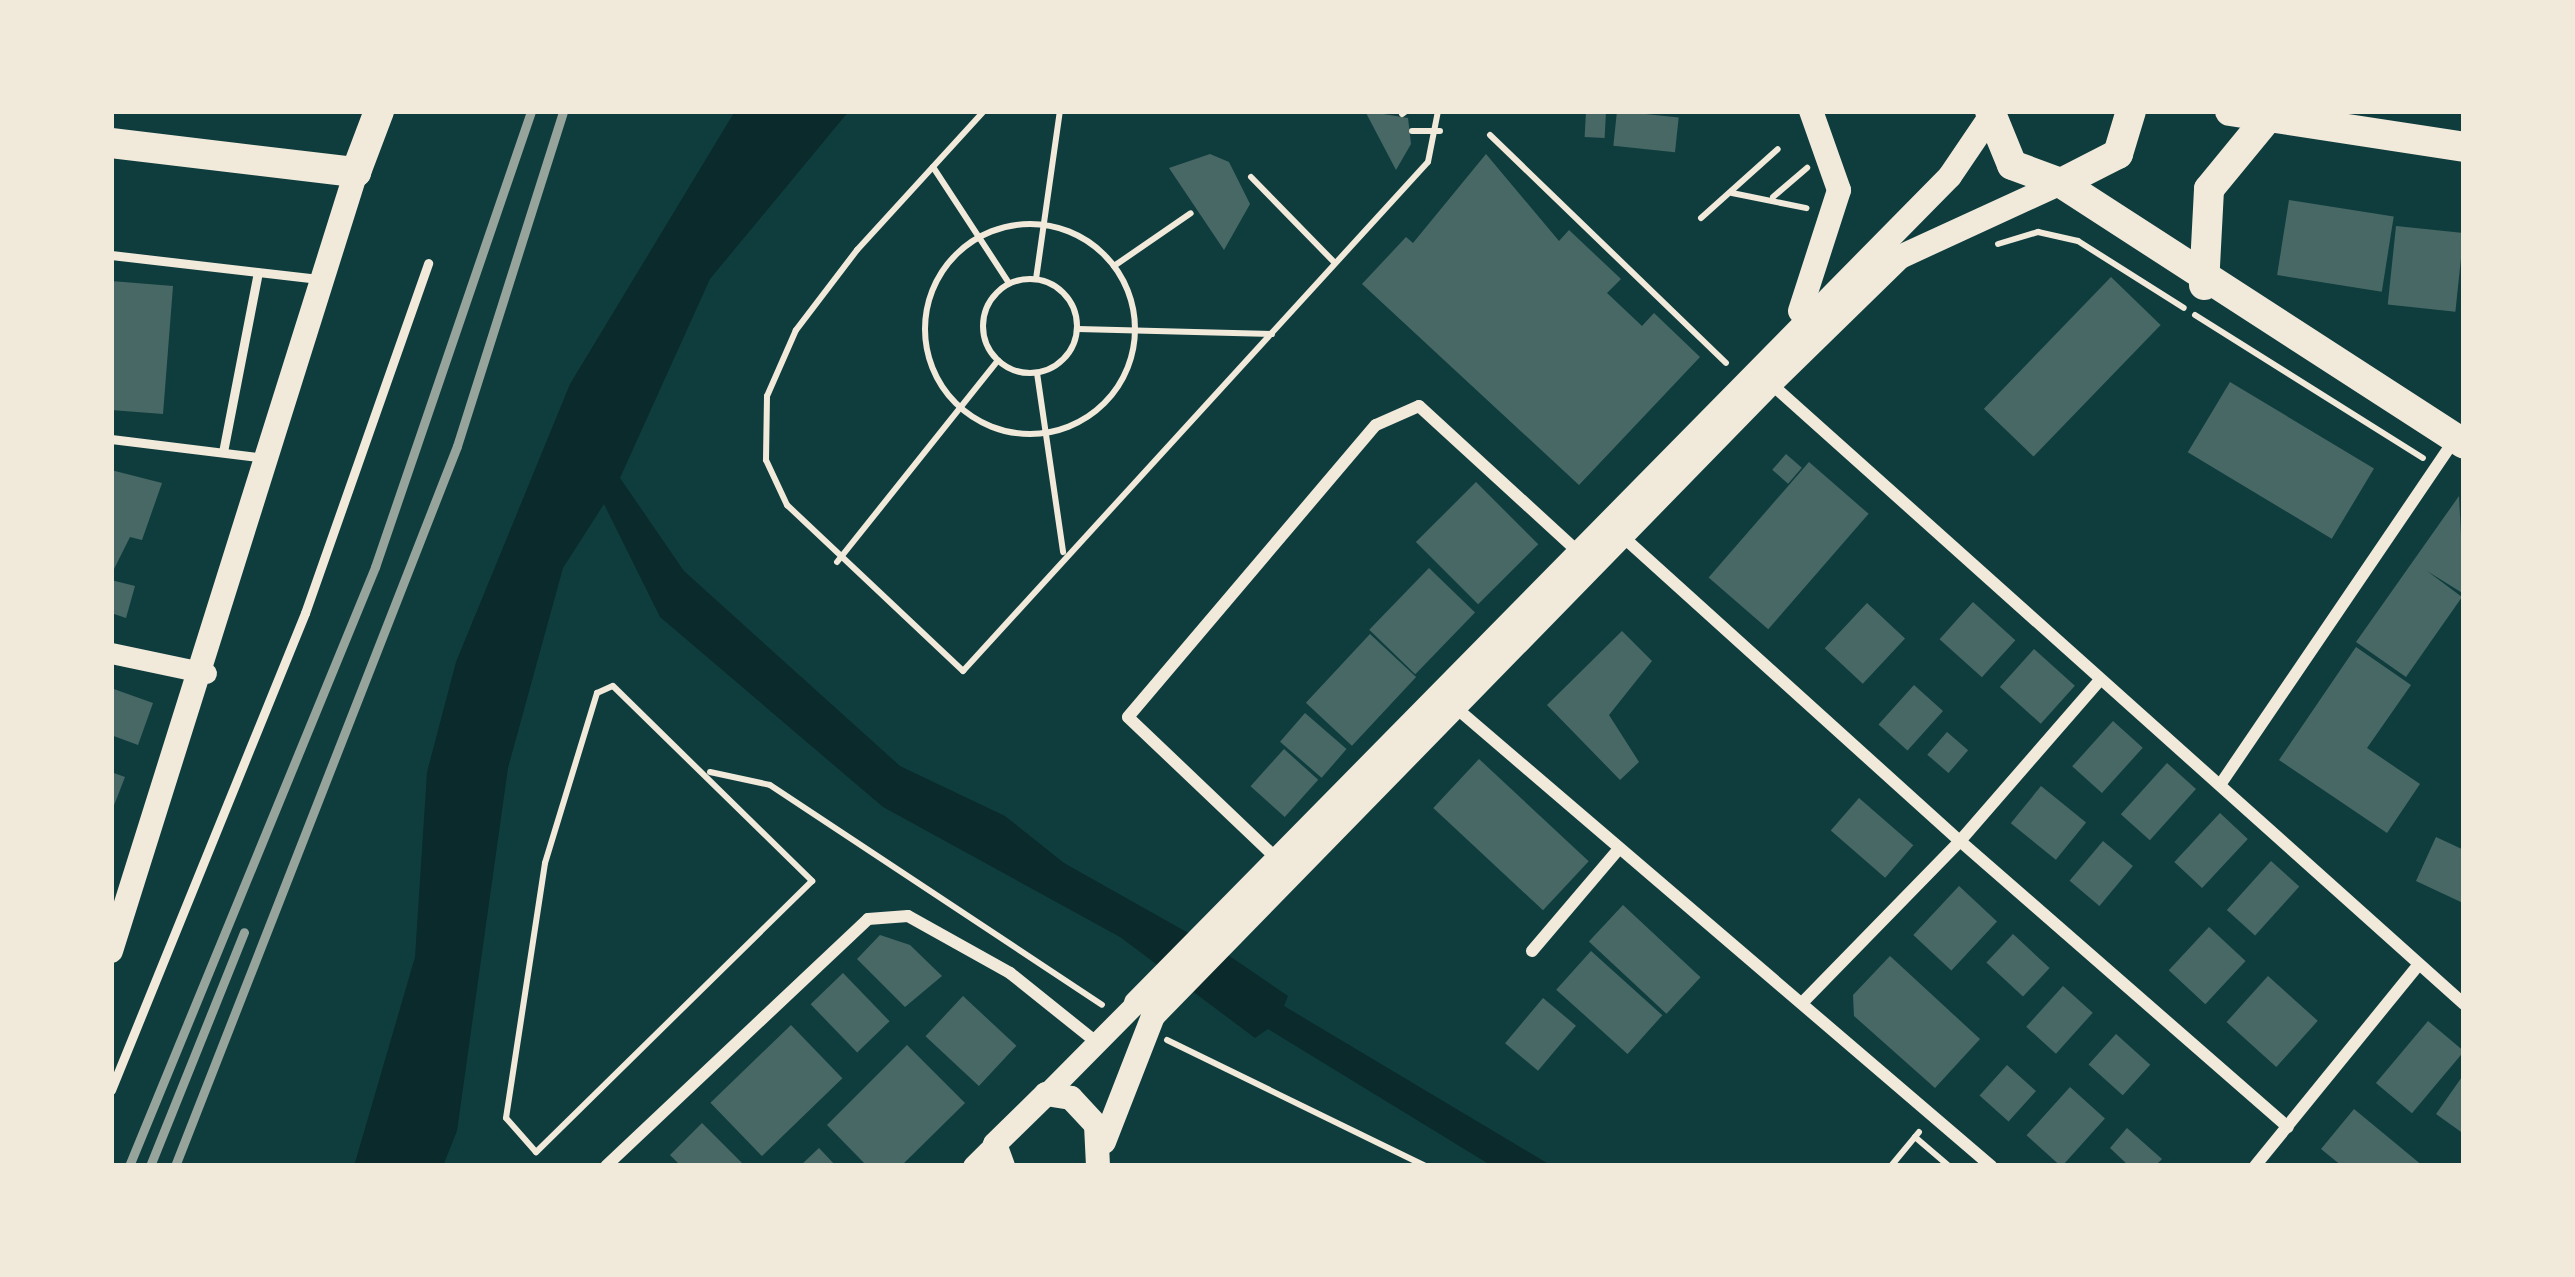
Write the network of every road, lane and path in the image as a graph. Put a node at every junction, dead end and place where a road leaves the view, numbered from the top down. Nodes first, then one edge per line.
1 (223, 111) edge
2 (294, 111) edge
3 (379, 111) edge
4 (984, 111) edge
5 (1060, 111) edge
6 (1438, 111) edge
7 (1811, 111) edge
8 (2131, 111) edge
9 (2230, 111) edge
10 (1990, 114) edge
11 (2269, 116) junction
12 (1412, 131) dead end
13 (1440, 131) junction
14 (1490, 135) dead end
15 (111, 143) edge
16 (2464, 147) edge
17 (1778, 149) dead end
18 (1818, 159) dead end
19 (933, 167) junction
20 (356, 172) junction
21 (1251, 177) dead end
22 (2061, 183) junction
23 (1732, 193) junction
24 (1773, 196) junction
25 (1809, 209) dead end
26 (1191, 213) dead end
27 (1701, 218) dead end
28 (1042, 224) junction
29 (977, 236) junction
30 (1975, 251) dead end
31 (111, 255) edge
32 (1334, 262) junction
33 (428, 263) dead end
34 (1114, 266) junction
35 (258, 272) junction
36 (1036, 279) junction
37 (325, 280) junction
38 (1009, 283) junction
39 (2204, 284) junction
40 (1792, 328) junction
41 (1078, 329) junction
42 (1136, 331) junction
43 (1273, 334) junction
44 (998, 360) junction
45 (1726, 363) dead end
46 (1037, 373) junction
47 (1762, 375) junction
48 (960, 408) junction
49 (1046, 434) junction
50 (111, 439) edge
51 (2460, 442) edge
52 (223, 452) junction
53 (268, 458) junction
54 (2436, 466) junction
55 (1613, 532) junction
56 (1574, 548) junction
57 (1063, 552) junction
58 (837, 562) junction
59 (1564, 595) junction
60 (111, 652) edge
61 (206, 673) junction
62 (2101, 680) junction
63 (1447, 698) junction
64 (706, 772) junction
65 (2222, 782) junction
66 (1960, 842) junction
67 (1618, 850) junction
68 (1276, 858) junction
69 (1249, 902) junction
70 (111, 951) edge
71 (1532, 951) dead end
72 (2415, 969) junction
73 (1802, 1003) junction
74 (2464, 1004) edge
75 (1107, 1009) dead end
76 (1151, 1019) junction
77 (1095, 1041) junction
78 (111, 1090) edge
79 (1046, 1094) junction
80 (1934, 1115) junction
81 (2288, 1127) junction
82 (1915, 1137) junction
83 (1101, 1154) edge
84 (999, 1155) edge
85 (606, 1166) edge
86 (973, 1166) edge
87 (1425, 1166) edge
88 (1891, 1166) edge
89 (1949, 1166) edge
90 (1991, 1166) edge
91 (2255, 1166) edge

1 - 2 path
3 - 20 main road
4 - 19 path
5 - 28 path
6 - 13 path
7 - 40 main road
8 - 22 main road
9 - 11 main road
10 - 22 main road
10 - 40 main road
11 - 16 main road
11 - 39 main road
12 - 13 path
13 - 32 path
14 - 45 path
15 - 20 main road
17 - 23 path
18 - 24 path
19 - 29 path
19 - 58 path
20 - 37 main road
21 - 32 path
22 - 39 main road
22 - 47 main road
23 - 24 path
23 - 27 path
24 - 25 path
26 - 34 path
28 - 29 path
28 - 34 path
28 - 36 path
29 - 38 path
29 - 48 path
30 - 54 path
31 - 35 lane
32 - 43 path
33 - 78 lane
34 - 42 path
35 - 37 lane
35 - 52 lane
36 - 38 path
36 - 41 path
37 - 53 main road
38 - 44 path
39 - 51 main road
40 - 47 main road
41 - 42 path
41 - 46 path
42 - 43 path
42 - 49 path
43 - 57 path
44 - 46 path
44 - 48 path
46 - 49 path
47 - 55 main road
47 - 62 street
48 - 49 path
48 - 58 path
49 - 57 path
50 - 52 lane
51 - 54 street
52 - 53 lane
53 - 61 main road
54 - 65 street
55 - 56 main road
55 - 59 main road
55 - 66 street
56 - 59 main road
56 - 63 main road
56 - 68 street
57 - 58 path
59 - 63 main road
60 - 61 street
61 - 70 main road
62 - 65 street
62 - 66 street
63 - 67 street
63 - 68 main road
63 - 69 main road
64 - 64 path
64 - 75 path
65 - 72 street
66 - 73 street
66 - 81 street
67 - 71 street
67 - 73 street
68 - 69 main road
69 - 76 main road
72 - 74 street
72 - 81 street
73 - 80 street
76 - 77 street
76 - 83 main road
76 - 87 path
77 - 79 street
77 - 85 street
79 - 83 main road
79 - 84 main road
80 - 82 path
80 - 90 street
81 - 91 street
82 - 88 path
82 - 89 path
84 - 86 street

